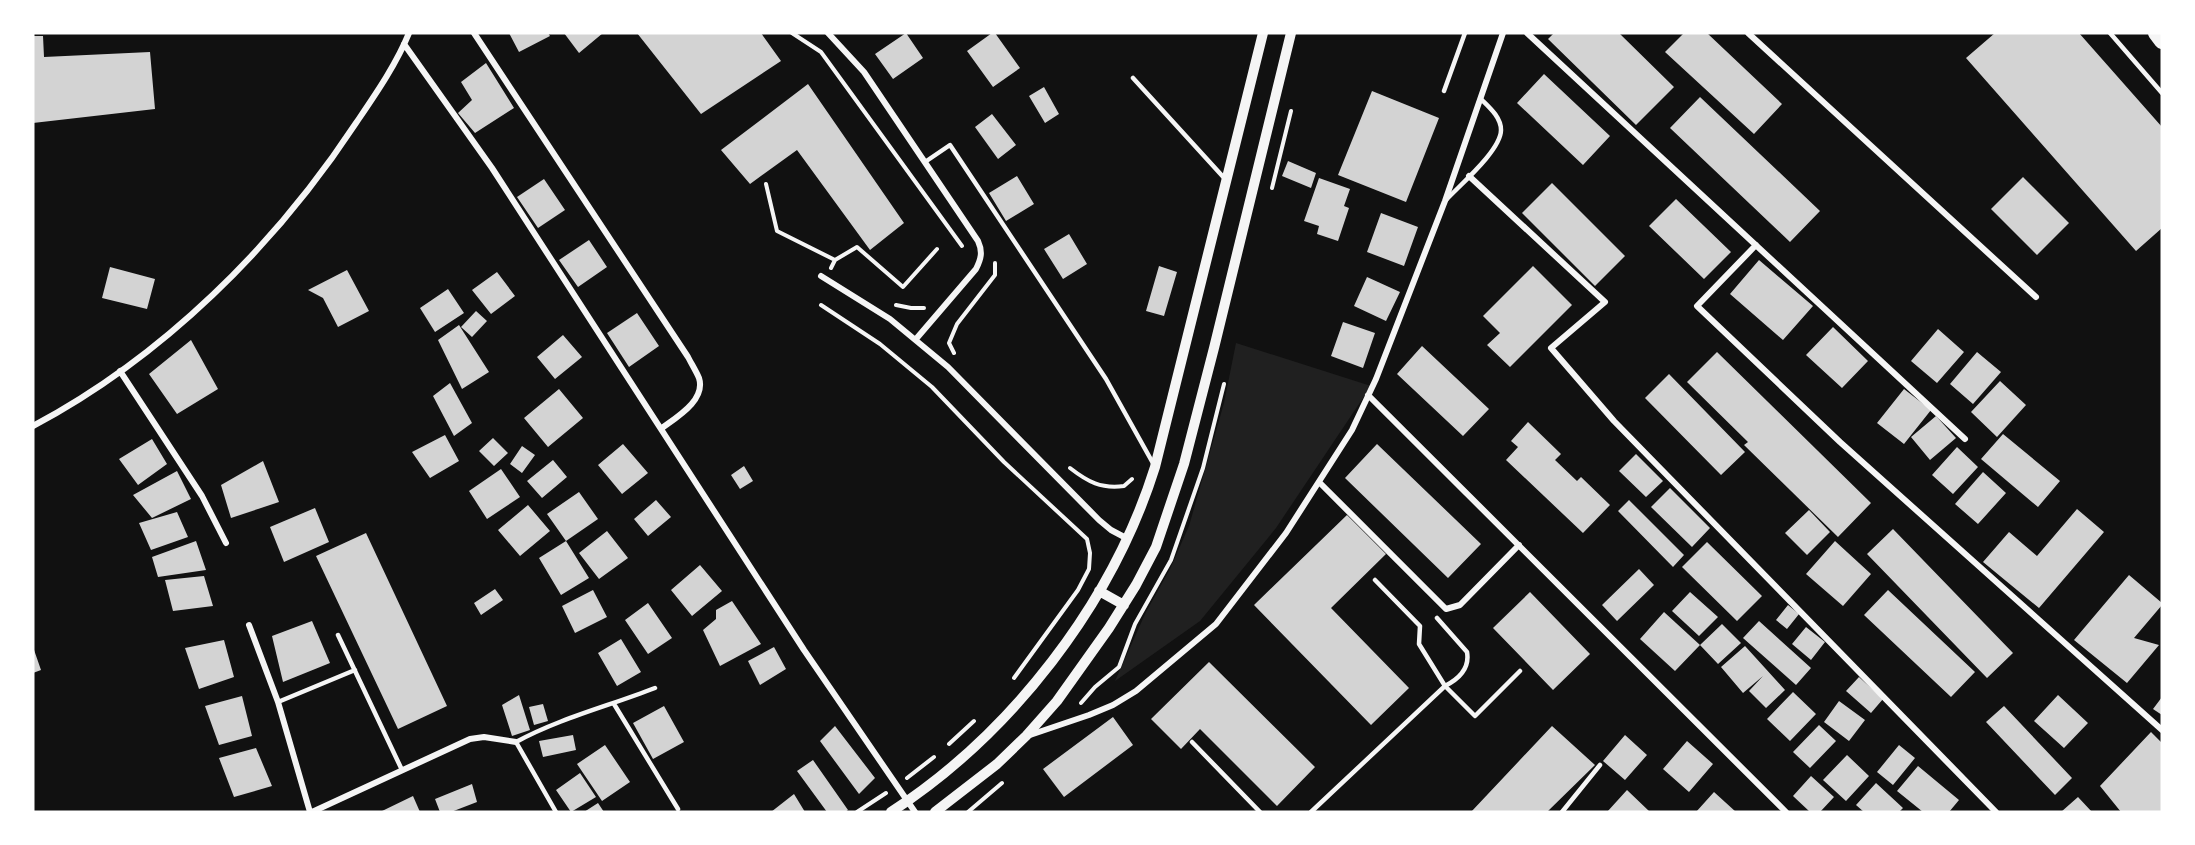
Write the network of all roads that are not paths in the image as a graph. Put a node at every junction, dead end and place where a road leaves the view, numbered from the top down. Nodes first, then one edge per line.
1 (409, 33) edge
2 (474, 33) edge
3 (828, 33) edge
4 (1263, 33) edge
5 (1291, 33) edge
6 (1465, 33) edge
7 (1503, 33) edge
8 (1527, 33) edge
9 (1748, 33) edge
10 (2110, 33) edge
11 (2156, 33) edge
12 (2162, 41) edge
13 (405, 44) junction
14 (1133, 78) dead end
15 (1444, 91) dead end
16 (2162, 93) edge
17 (1481, 99) junction
18 (925, 162) junction
19 (1469, 176) junction
20 (1226, 180) junction
21 (1446, 201) junction
22 (1756, 245) junction
23 (821, 276) dead end
24 (2036, 297) dead end
25 (916, 339) junction
26 (120, 371) junction
27 (1368, 395) junction
28 (33, 426) edge
29 (662, 428) junction
30 (1965, 439) dead end
31 (1155, 467) junction
32 (1319, 482) junction
33 (1128, 539) junction
34 (226, 543) dead end
35 (1520, 545) junction
36 (1375, 580) dead end
37 (1099, 591) junction
38 (1124, 605) junction
39 (1437, 618) dead end
40 (249, 625) dead end
41 (338, 635) dead end
42 (354, 670) junction
43 (1520, 671) dead end
44 (1445, 686) junction
45 (655, 688) dead end
46 (278, 702) junction
47 (614, 704) junction
48 (2162, 730) edge
49 (1026, 736) junction
50 (516, 742) junction
51 (1192, 742) dead end
52 (1600, 765) dead end
53 (402, 770) junction
54 (908, 801) junction
55 (678, 809) dead end
56 (937, 811) edge
57 (311, 812) edge
58 (556, 812) edge
59 (891, 812) edge
60 (915, 812) edge
61 (1260, 812) edge
62 (1311, 812) edge
63 (1562, 812) edge
64 (1786, 812) edge
65 (1996, 812) edge

1 - 13 street
2 - 29 street
3 - 18 street
4 - 20 street
5 - 38 street
6 - 15 lane
7 - 17 street
8 - 22 street
9 - 24 street
10 - 16 lane
11 - 12 highway
13 - 26 street
13 - 29 street
14 - 20 lane
17 - 19 lane
17 - 21 street
18 - 25 street
18 - 31 lane
19 - 21 lane
19 - 65 street
20 - 31 street
21 - 27 street
22 - 30 street
22 - 48 street
23 - 25 street
25 - 33 street
26 - 28 street
26 - 34 street
27 - 32 street
27 - 35 street
29 - 54 street
31 - 33 street
32 - 35 street
32 - 49 street
33 - 37 street
35 - 64 street
36 - 44 lane
37 - 38 street
37 - 54 street
38 - 49 street
39 - 44 lane
40 - 46 street
41 - 42 lane
42 - 46 lane
42 - 53 lane
43 - 44 lane
44 - 62 lane
45 - 47 lane
46 - 57 street
47 - 50 lane
47 - 55 lane
49 - 56 street
50 - 53 street
50 - 58 lane
51 - 61 lane
52 - 63 lane
53 - 57 street
54 - 59 street
54 - 60 street

